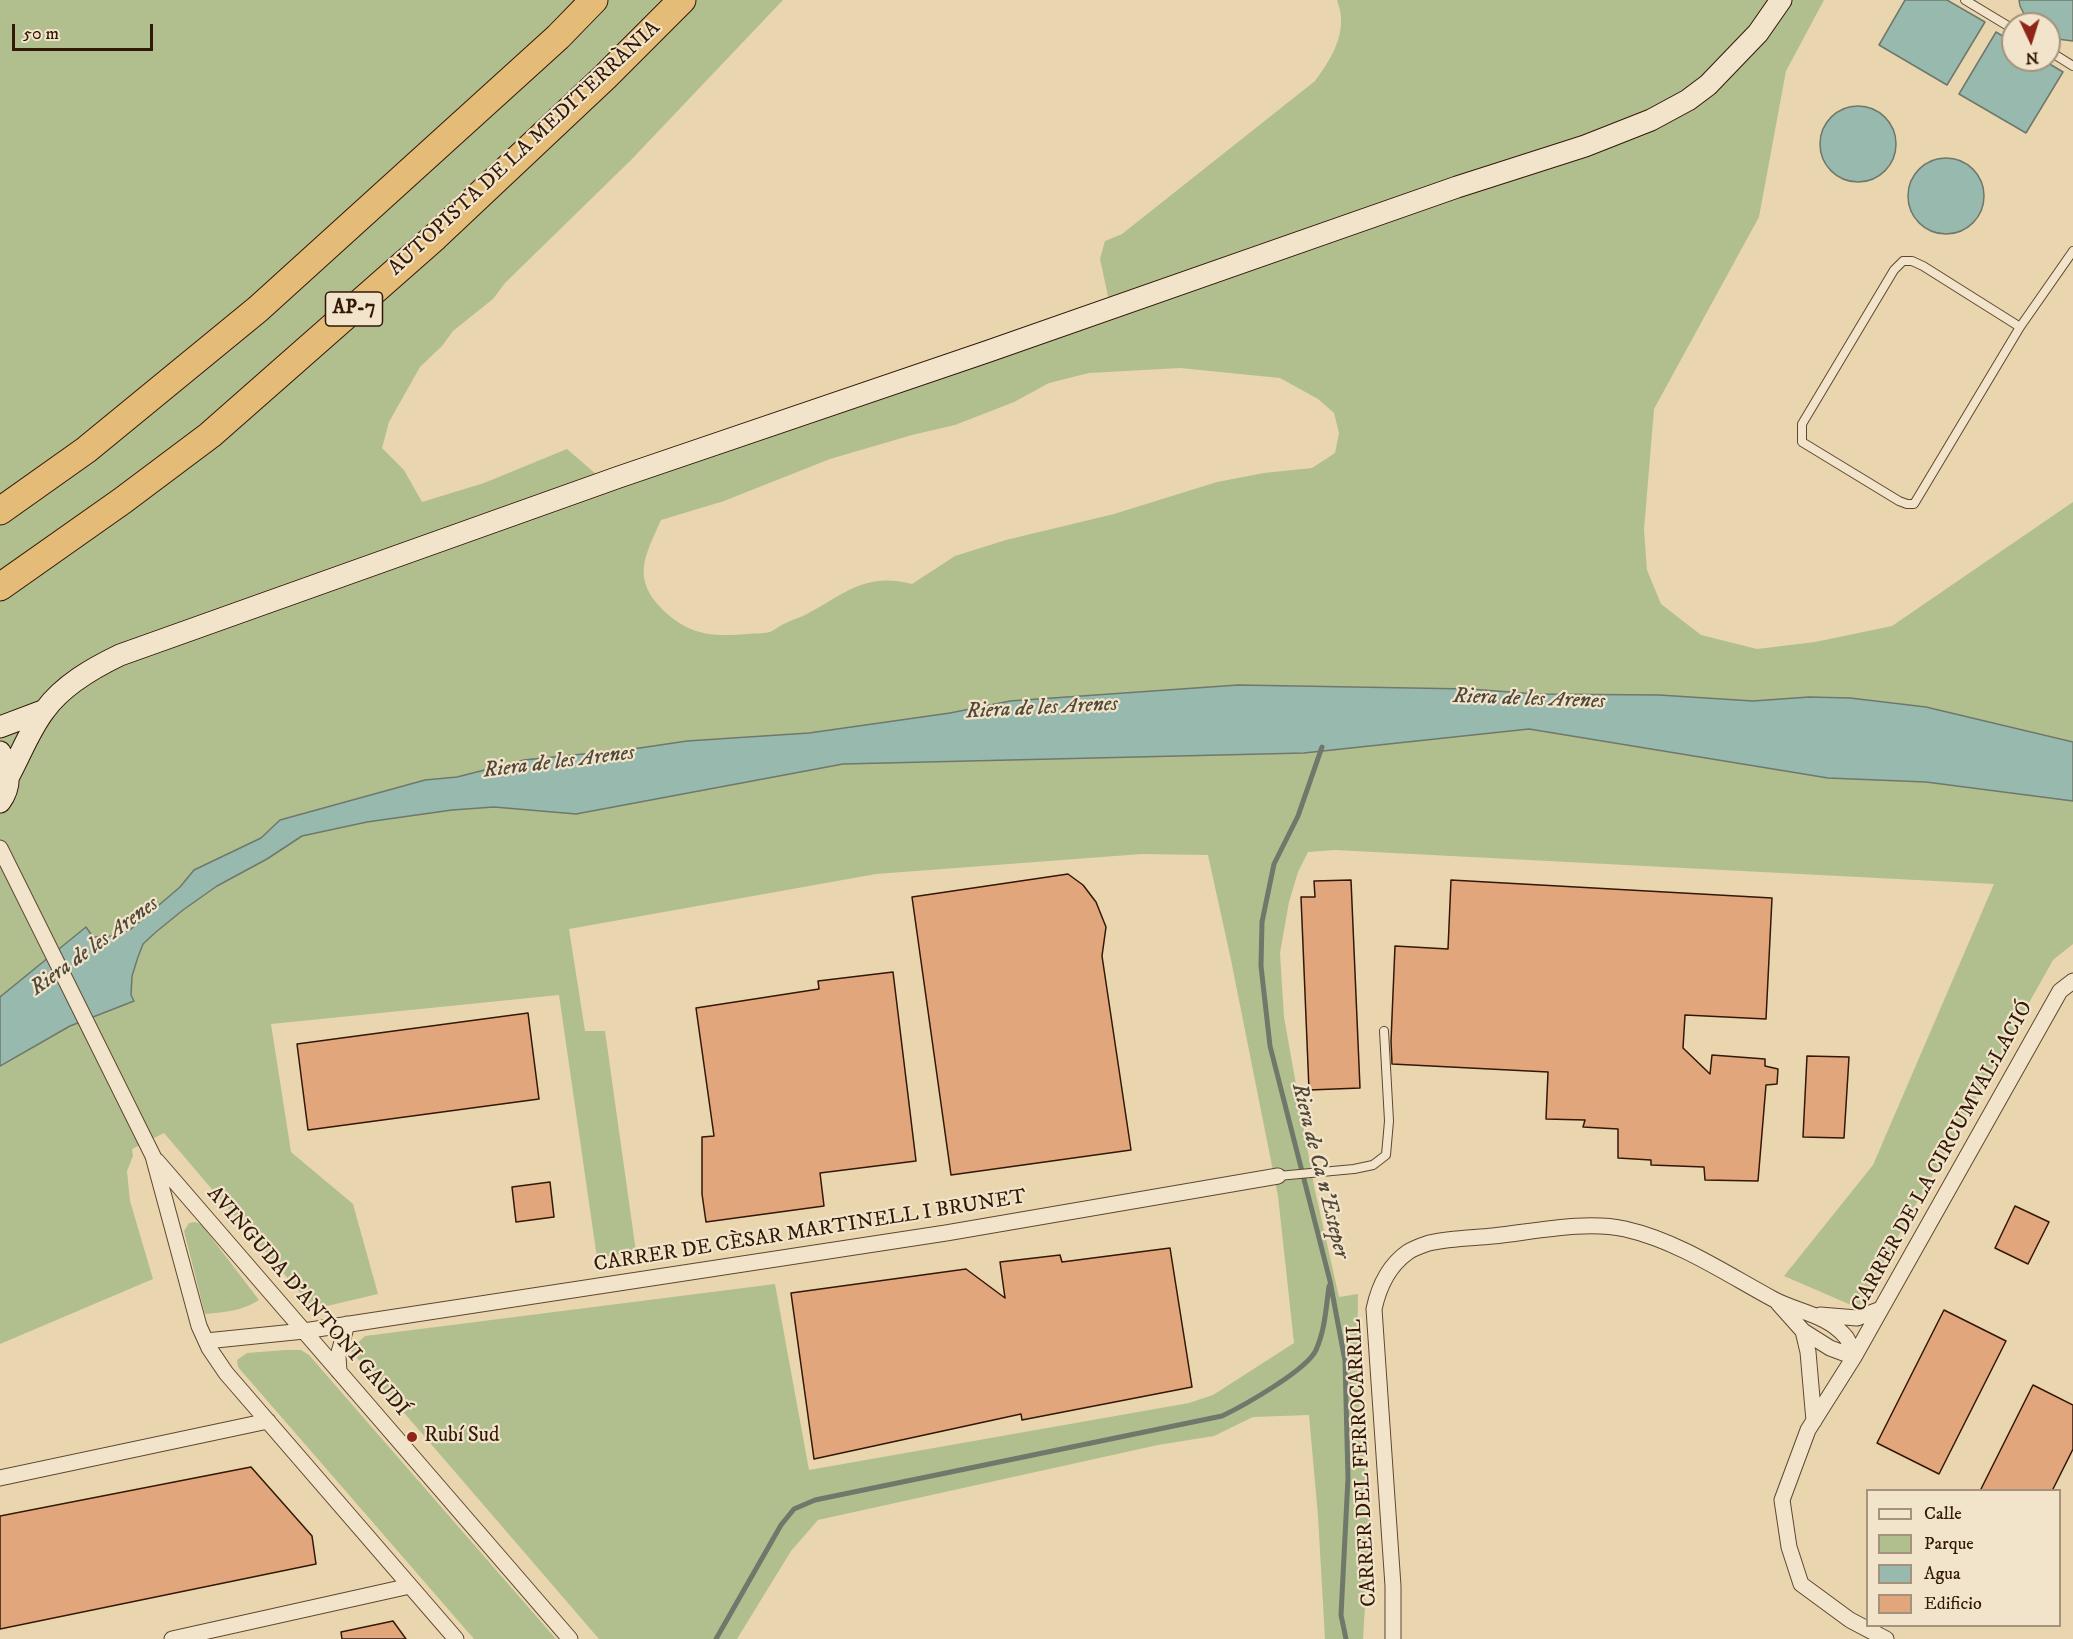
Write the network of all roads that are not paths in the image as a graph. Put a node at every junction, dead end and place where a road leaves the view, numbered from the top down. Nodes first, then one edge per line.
1 (594, 0) edge
2 (682, 0) edge
3 (1781, 0) edge
4 (1965, 0) edge
5 (2001, 22) edge
6 (2073, 250) edge
7 (2020, 327) junction
8 (0, 511) edge
9 (0, 587) edge
10 (45, 710) junction
11 (0, 728) edge
12 (0, 752) edge
13 (9, 776) junction
14 (0, 802) edge
15 (1, 850) edge
16 (2073, 981) edge
17 (1384, 1031) dead end
18 (153, 1156) junction
19 (1278, 1176) joint
20 (1776, 1301) junction
21 (1881, 1309) junction
22 (1814, 1314) junction
23 (347, 1324) junction
24 (303, 1331) junction
25 (1803, 1331) junction
26 (206, 1341) junction
27 (1854, 1357) junction
28 (339, 1372) junction
29 (268, 1421) junction
30 (1814, 1421) junction
31 (0, 1478) edge
32 (410, 1586) junction
33 (172, 1639) edge
34 (456, 1639) edge
35 (570, 1639) edge
36 (1393, 1639) edge
37 (1886, 1639) edge

1 - 8 highway
2 - 9 highway, AUTOPISTA DE LA MEDITERRÀNIA / AP-7
3 - 10 main road
4 - 5 lane
6 - 7 lane
7 - 7 lane
10 - 11 main road
10 - 13 main road
12 - 13 main road
13 - 14 main road
15 - 18 street, AVINGUDA D'ANTONI GAUDÍ
16 - 21 street, CARRER DE LA CIRCUMVAL·LACIÓ
17 - 19 lane
18 - 24 street, AVINGUDA D'ANTONI GAUDÍ
18 - 26 street, AVINGUDA D'ANTONI GAUDÍ
19 - 23 street, CARRER DE CÈSAR MARTINELL I BRUNET
20 - 22 street, CARRER DEL FERROCARRIL
20 - 25 street, CARRER DEL FERROCARRIL
20 - 36 street, CARRER DEL FERROCARRIL
21 - 22 street, CARRER DEL FERROCARRIL
21 - 27 street, CARRER DE LA CIRCUMVAL·LACIÓ
22 - 27 street, CARRER DEL FERROCARRIL
23 - 24 street, CARRER DE CÈSAR MARTINELL I BRUNET
23 - 28 street
24 - 26 street, CARRER DE CÈSAR MARTINELL I BRUNET
24 - 28 street, AVINGUDA D'ANTONI GAUDÍ
25 - 27 street, CARRER DEL FERROCARRIL
25 - 30 street
26 - 29 street, AVINGUDA D'ANTONI GAUDÍ
27 - 30 street, CARRER DE LA CIRCUMVAL·LACIÓ
28 - 35 street, AVINGUDA D'ANTONI GAUDÍ
29 - 31 street
29 - 32 street, AVINGUDA D'ANTONI GAUDÍ
30 - 37 street, CARRER DE LA CIRCUMVAL·LACIÓ
32 - 33 street
32 - 34 street, AVINGUDA D'ANTONI GAUDÍ

